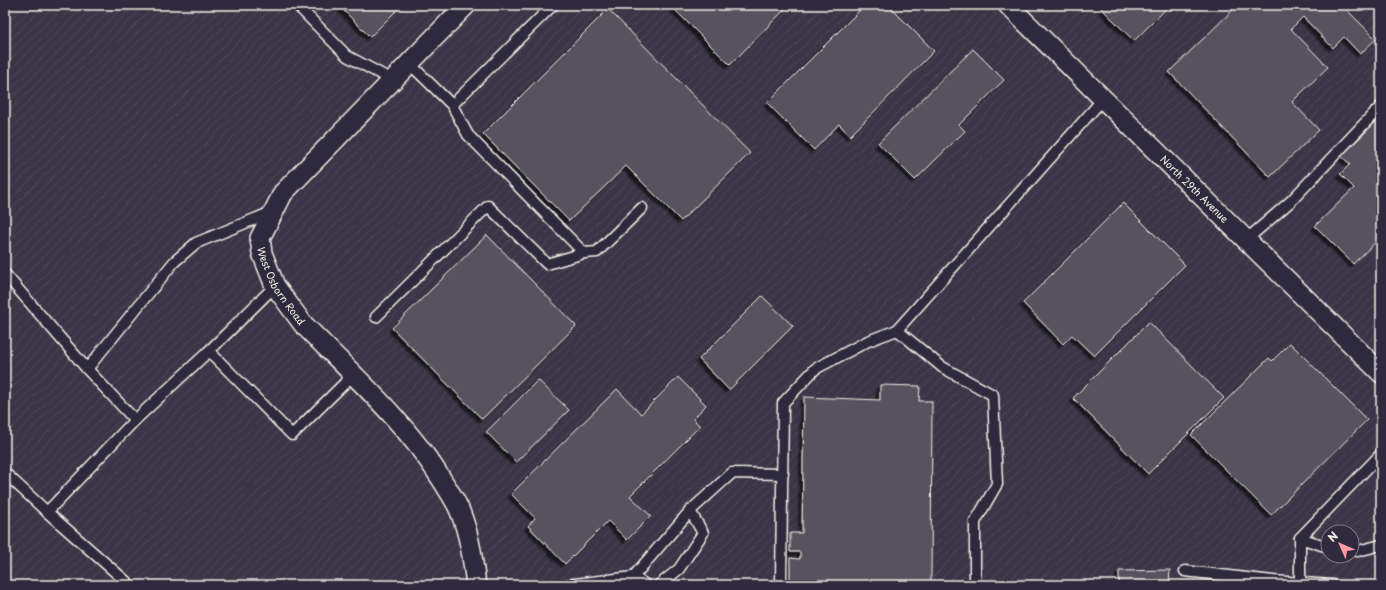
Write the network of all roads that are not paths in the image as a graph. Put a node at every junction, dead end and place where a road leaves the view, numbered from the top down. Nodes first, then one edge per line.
1 (297, 5) edge
2 (466, 5) edge
3 (553, 5) edge
4 (1008, 5) edge
5 (409, 63) junction
6 (392, 80) junction
7 (1103, 99) junction
8 (452, 105) junction
9 (1381, 106) edge
10 (642, 208) dead end
11 (274, 211) junction
12 (1246, 240) junction
13 (584, 253) junction
14 (5, 274) edge
15 (275, 286) junction
16 (376, 317) dead end
17 (897, 330) junction
18 (209, 351) junction
19 (86, 369) junction
20 (1381, 373) edge
21 (353, 376) junction
22 (135, 420) junction
23 (1381, 454) edge
24 (5, 473) edge
25 (783, 474) junction
26 (690, 511) junction
27 (47, 512) junction
28 (1300, 538) junction
29 (1320, 544) edge
30 (1381, 545) edge
31 (1360, 550) edge
32 (1185, 571) dead end
33 (633, 577) junction
34 (1300, 582) junction
35 (130, 585) edge
36 (476, 585) edge
37 (566, 585) edge
38 (646, 585) edge
39 (659, 585) edge
40 (781, 585) edge
41 (975, 585) edge
42 (1333, 585) edge

1 - 6 lane
2 - 5 street, West Osborn Road
3 - 8 lane
4 - 7 street, North 29th Avenue
5 - 6 street, West Osborn Road
5 - 8 lane
6 - 11 street, West Osborn Road
7 - 12 street, North 29th Avenue
7 - 17 lane
8 - 13 lane
9 - 12 lane
10 - 13 lane
11 - 15 street, West Osborn Road
11 - 19 lane
12 - 20 street, North 29th Avenue
13 - 16 lane
14 - 19 lane
15 - 18 lane
15 - 21 street, West Osborn Road
17 - 25 lane
17 - 41 lane
18 - 21 lane
18 - 22 lane
19 - 22 lane
21 - 36 street, West Osborn Road
22 - 27 lane
23 - 28 lane
24 - 27 lane
25 - 26 lane
25 - 40 lane
26 - 33 lane
26 - 39 lane
27 - 35 lane
28 - 29 lane
28 - 34 lane
30 - 31 lane
32 - 34 lane
33 - 37 lane
33 - 38 lane
34 - 42 lane

